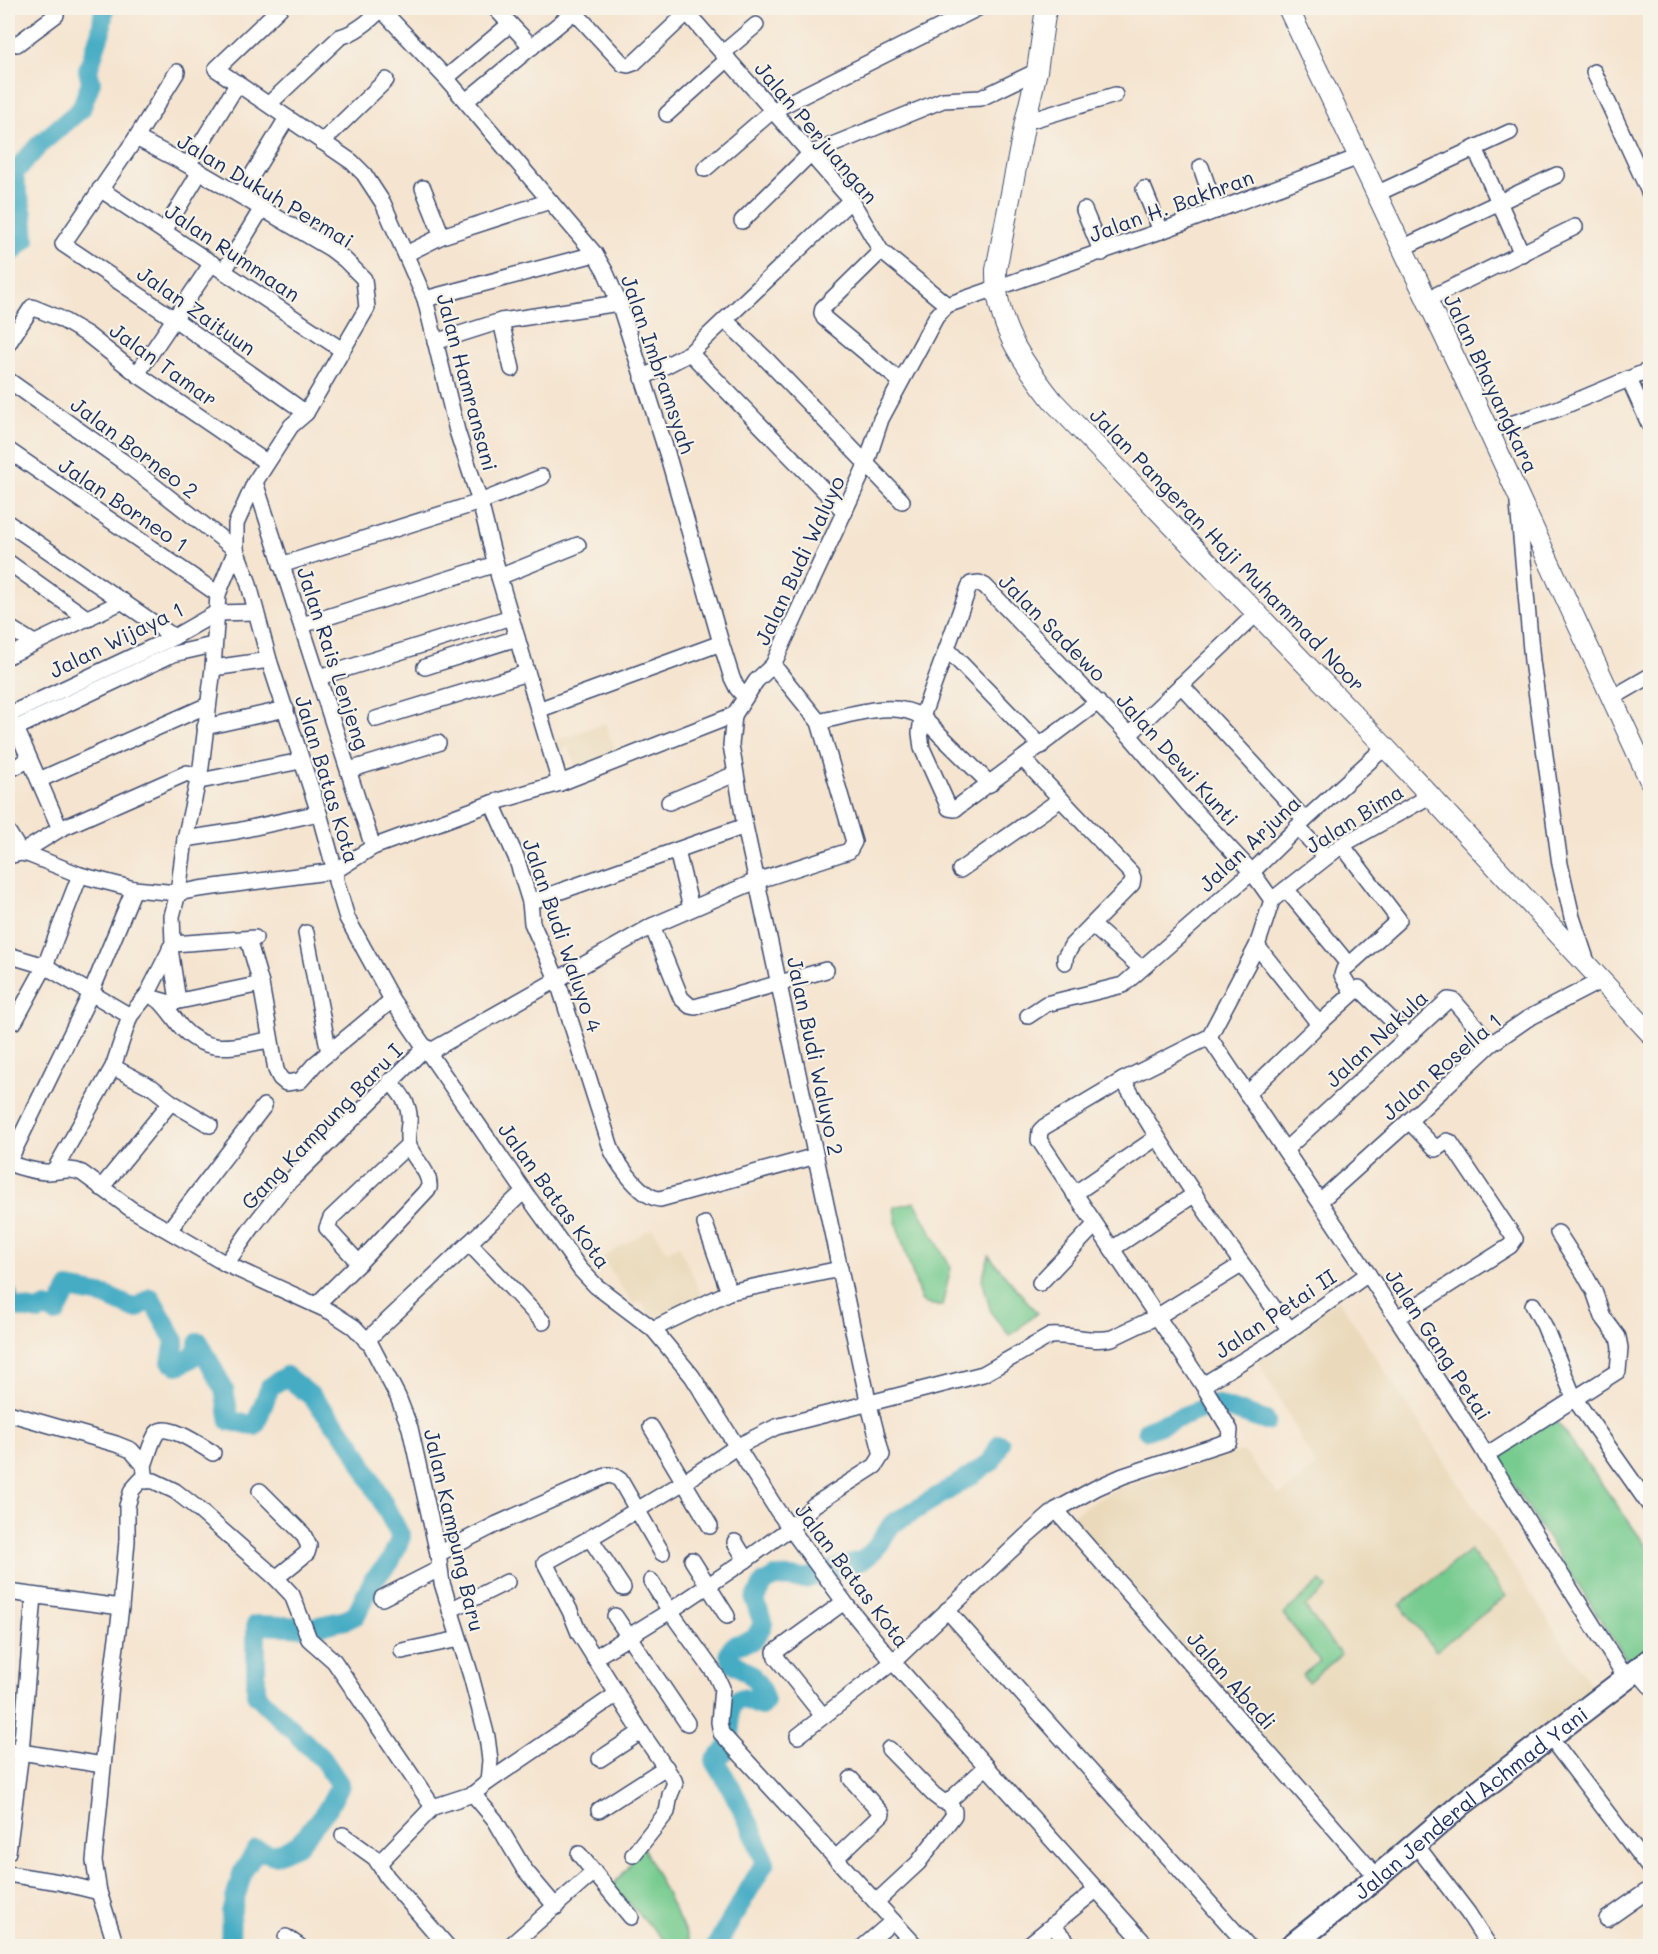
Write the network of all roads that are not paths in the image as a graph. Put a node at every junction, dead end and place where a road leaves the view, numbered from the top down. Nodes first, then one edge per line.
1 (57, 8) edge
2 (280, 8) edge
3 (381, 8) edge
4 (495, 8) edge
5 (978, 8) edge
6 (1046, 8) edge
7 (1288, 8) edge
8 (573, 9) edge
9 (686, 10) edge
10 (510, 24) junction
11 (756, 25) dead end
12 (8, 41) edge
13 (532, 47) junction
14 (725, 56) junction
15 (1037, 71) junction
16 (177, 72) dead end
17 (1594, 72) dead end
18 (446, 78) junction
19 (386, 80) dead end
20 (238, 84) junction
21 (1115, 95) dead end
22 (465, 101) junction
23 (269, 104) junction
24 (772, 111) junction
25 (667, 114) dead end
26 (287, 118) junction
27 (1025, 122) junction
28 (1510, 132) dead end
29 (136, 138) junction
30 (322, 142) junction
31 (1475, 148) junction
32 (810, 154) junction
33 (1359, 157) junction
34 (1201, 167) dead end
35 (194, 168) junction
36 (705, 169) dead end
37 (1557, 175) dead end
38 (423, 188) dead end
39 (100, 189) junction
40 (1144, 189) dead end
41 (1376, 194) junction
42 (1650, 194) edge
43 (240, 195) junction
44 (852, 200) junction
45 (550, 201) junction
46 (1499, 202) junction
47 (262, 208) junction
48 (1084, 210) dead end
49 (1216, 211) junction
50 (742, 221) dead end
51 (1575, 227) dead end
52 (164, 231) junction
53 (1161, 231) junction
54 (442, 236) junction
55 (1401, 248) junction
56 (881, 251) junction
57 (1102, 253) junction
58 (406, 254) junction
59 (595, 254) junction
60 (1522, 254) junction
61 (218, 267) junction
62 (996, 289) junction
63 (425, 299) junction
64 (1426, 300) junction
65 (619, 303) junction
66 (947, 305) junction
67 (173, 318) junction
68 (725, 320) junction
69 (501, 321) junction
70 (435, 342) junction
71 (8, 344) edge
72 (342, 350) junction
73 (690, 353) junction
74 (512, 369) dead end
75 (1650, 370) edge
76 (137, 374) junction
77 (642, 378) junction
78 (1629, 379) junction
79 (8, 380) edge
80 (900, 381) junction
81 (306, 413) junction
82 (1650, 426) edge
83 (1489, 431) junction
84 (8, 450) edge
85 (266, 462) junction
86 (866, 465) junction
87 (542, 477) dead end
88 (255, 482) junction
89 (1517, 493) junction
90 (902, 501) dead end
91 (480, 502) junction
92 (245, 503) joint
93 (845, 512) junction
94 (8, 524) edge
95 (578, 545) dead end
96 (236, 550) junction
97 (8, 562) edge
98 (1549, 562) junction
99 (1523, 563) junction
100 (281, 565) junction
101 (497, 571) junction
102 (217, 594) junction
103 (123, 601) junction
104 (256, 612) junction
105 (213, 614) junction
106 (1257, 614) junction
107 (511, 617) junction
108 (88, 619) junction
109 (302, 625) junction
110 (8, 627) edge
111 (174, 637) junction
112 (517, 638) junction
113 (34, 643) junction
114 (721, 643) junction
115 (213, 645) junction
116 (946, 649) junction
117 (8, 656) edge
118 (269, 660) junction
119 (773, 666) junction
120 (213, 668) junction
121 (425, 668) dead end
122 (527, 673) junction
123 (1650, 676) edge
124 (319, 677) junction
125 (1181, 685) junction
126 (744, 696) junction
127 (1612, 698) junction
128 (1098, 702) junction
129 (208, 705) junction
130 (286, 709) junction
131 (538, 710) junction
132 (734, 715) junction
133 (922, 717) junction
134 (10, 719) edge
135 (376, 719) dead end
136 (819, 722) junction
137 (205, 727) junction
138 (1129, 735) junction
139 (438, 743) dead end
140 (1041, 746) junction
141 (1385, 747) junction
142 (1023, 759) junction
143 (29, 760) junction
144 (301, 761) junction
145 (8, 770) edge
146 (350, 770) junction
147 (735, 774) junction
148 (199, 777) junction
149 (39, 780) junction
150 (1650, 781) edge
151 (560, 783) junction
152 (990, 784) junction
153 (1430, 796) junction
154 (1061, 799) junction
155 (669, 802) dead end
156 (492, 803) junction
157 (319, 813) junction
158 (1301, 823) junction
159 (745, 826) junction
160 (60, 829) junction
161 (8, 832) edge
162 (185, 839) junction
163 (1342, 845) junction
164 (373, 847) junction
165 (677, 850) junction
166 (14, 854) edge
167 (1326, 857) junction
168 (960, 870) dead end
169 (335, 871) junction
170 (1252, 872) junction
171 (80, 875) junction
172 (756, 881) junction
173 (134, 889) junction
174 (1286, 889) junction
175 (178, 893) junction
176 (1272, 900) junction
177 (530, 902) junction
178 (691, 908) junction
179 (1572, 917) junction
180 (1092, 925) junction
181 (652, 926) junction
182 (1551, 926) junction
183 (306, 933) dead end
184 (172, 946) junction
185 (1257, 946) junction
186 (8, 955) edge
187 (1065, 962) dead end
188 (1349, 964) junction
189 (1588, 965) junction
190 (45, 966) junction
191 (1141, 968) junction
192 (826, 970) dead end
193 (557, 979) junction
194 (1602, 980) junction
195 (261, 984) junction
196 (778, 984) junction
197 (90, 993) junction
198 (1353, 993) junction
199 (153, 998) junction
200 (392, 1000) junction
201 (178, 1001) junction
202 (130, 1016) junction
203 (1028, 1016) dead end
204 (15, 1022) dead end
205 (1319, 1024) junction
206 (1650, 1033) edge
207 (1209, 1037) junction
208 (1409, 1037) junction
209 (270, 1040) junction
210 (1491, 1044) junction
211 (428, 1049) junction
212 (329, 1053) junction
213 (112, 1067) junction
214 (1122, 1080) junction
215 (390, 1081) junction
216 (1247, 1094) junction
217 (171, 1102) junction
218 (264, 1106) dead end
219 (1409, 1122) junction
220 (210, 1125) dead end
221 (1156, 1137) junction
222 (408, 1145) junction
223 (1285, 1150) junction
224 (816, 1156) junction
225 (8, 1163) edge
226 (54, 1171) junction
227 (101, 1188) junction
228 (524, 1191) junction
229 (1074, 1194) junction
230 (1195, 1194) junction
231 (1320, 1201) junction
232 (705, 1224) dead end
233 (1095, 1225) junction
234 (169, 1230) junction
235 (1558, 1233) dead end
236 (469, 1243) junction
237 (1112, 1249) junction
238 (358, 1263) junction
239 (226, 1264) junction
240 (1241, 1265) junction
241 (840, 1269) junction
242 (1368, 1274) junction
243 (1040, 1283) dead end
244 (729, 1292) junction
245 (316, 1305) junction
246 (1533, 1305) dead end
247 (1158, 1316) junction
248 (1397, 1318) junction
249 (543, 1322) dead end
250 (652, 1329) junction
251 (1290, 1330) junction
252 (366, 1341) junction
253 (1203, 1385) junction
254 (1574, 1398) junction
255 (868, 1405) junction
256 (8, 1413) edge
257 (651, 1427) dead end
258 (736, 1447) junction
259 (213, 1453) dead end
260 (1486, 1455) junction
261 (145, 1473) junction
262 (684, 1482) junction
263 (260, 1491) dead end
264 (1650, 1506) edge
265 (1056, 1510) junction
266 (636, 1511) junction
267 (710, 1526) dead end
268 (790, 1528) junction
269 (590, 1538) junction
270 (735, 1542) dead end
271 (662, 1553) dead end
272 (692, 1560) dead end
273 (746, 1560) junction
274 (439, 1561) junction
275 (276, 1578) junction
276 (651, 1581) dead end
277 (507, 1582) dead end
278 (708, 1586) junction
279 (623, 1588) dead end
280 (8, 1592) edge
281 (34, 1596) junction
282 (381, 1598) dead end
283 (844, 1602) junction
284 (121, 1607) junction
285 (450, 1610) junction
286 (947, 1610) junction
287 (670, 1611) junction
288 (615, 1616) dead end
289 (728, 1616) dead end
290 (629, 1636) junction
291 (459, 1639) junction
292 (402, 1651) dead end
293 (594, 1658) junction
294 (893, 1662) junction
295 (1644, 1676) edge
296 (617, 1694) junction
297 (823, 1716) junction
298 (687, 1723) dead end
299 (641, 1731) junction
300 (798, 1736) dead end
301 (1558, 1748) junction
302 (889, 1749) dead end
303 (14, 1751) edge
304 (600, 1759) dead end
305 (103, 1765) junction
306 (987, 1766) junction
307 (666, 1767) junction
308 (851, 1779) dead end
309 (488, 1782) junction
310 (472, 1794) junction
311 (948, 1802) junction
312 (433, 1807) junction
313 (599, 1810) dead end
314 (343, 1835) dead end
315 (8, 1852) edge
316 (579, 1854) dead end
317 (1423, 1854) junction
318 (633, 1855) dead end
319 (837, 1858) junction
320 (381, 1867) junction
321 (1650, 1869) edge
322 (594, 1872) junction
323 (8, 1875) edge
324 (1377, 1877) junction
325 (1650, 1889) edge
326 (1096, 1890) junction
327 (99, 1892) junction
328 (876, 1902) junction
329 (555, 1907) junction
330 (631, 1917) dead end
331 (1607, 1919) dead end
332 (893, 1921) junction
333 (1053, 1926) junction
334 (286, 1937) dead end
335 (439, 1944) edge
336 (116, 1947) edge
337 (299, 1947) edge
338 (510, 1947) edge
339 (864, 1947) edge
340 (916, 1947) edge
341 (1027, 1947) edge
342 (1071, 1947) edge
343 (1147, 1947) edge
344 (1248, 1947) edge
345 (1291, 1947) edge
346 (1312, 1947) edge
347 (1489, 1947) edge

1 - 12 street
2 - 20 street, Jalan Hamransani
3 - 18 street, Jalan Imbramsyah
3 - 23 street
4 - 10 street
5 - 24 street
6 - 15 main road, Jalan Pangeran Haji Muhammad Noor
7 - 33 main road, Jalan Bhayangkara
8 - 9 street
8 - 13 street
9 - 14 street, Jalan Perjuangan
10 - 13 street
10 - 18 street
11 - 14 street
13 - 22 street
14 - 24 street, Jalan Perjuangan
14 - 25 street
15 - 27 main road, Jalan Pangeran Haji Muhammad Noor
15 - 32 street
16 - 29 street
17 - 42 street
18 - 22 street, Jalan Imbramsyah
19 - 30 street
20 - 23 street, Jalan Hamransani
20 - 35 street
21 - 27 street
22 - 45 street, Jalan Imbramsyah
23 - 26 street, Jalan Hamransani
24 - 32 street, Jalan Perjuangan
24 - 36 street
26 - 30 street, Jalan Hamransani
26 - 43 street
27 - 62 main road, Jalan Pangeran Haji Muhammad Noor
28 - 31 street
29 - 35 street, Jalan Dukuh Permai
29 - 39 street
30 - 58 street, Jalan Hamransani
31 - 41 street
31 - 46 street
32 - 44 street, Jalan Perjuangan
32 - 50 street
33 - 41 main road, Jalan Bhayangkara
33 - 49 street, Jalan H. Bakhran
34 - 49 street
35 - 43 street, Jalan Dukuh Permai
35 - 52 street
37 - 46 street
38 - 54 street
39 - 52 street, Jalan Rummaan
39 - 67 street, Jalan Zaituun
40 - 53 street
41 - 55 main road, Jalan Bhayangkara
43 - 47 street, Jalan Dukuh Permai
44 - 56 street, Jalan Perjuangan
44 - 68 street
45 - 54 street
45 - 59 street, Jalan Imbramsyah
46 - 55 street
46 - 60 street
47 - 61 street
47 - 72 street, Jalan Dukuh Permai
48 - 57 street
49 - 53 street, Jalan H. Bakhran
51 - 60 street
52 - 61 street, Jalan Rummaan
53 - 57 street, Jalan H. Bakhran
54 - 58 street
55 - 64 main road, Jalan Bhayangkara
56 - 66 street, Jalan Perjuangan
56 - 80 street
57 - 62 street, Jalan H. Bakhran
58 - 63 street, Jalan Hamransani
59 - 63 street
59 - 65 street, Jalan Imbramsyah
60 - 64 street
61 - 67 street
61 - 72 street, Jalan Rummaan
62 - 66 street
62 - 106 main road, Jalan Pangeran Haji Muhammad Noor
63 - 70 street, Jalan Hamransani
64 - 83 main road, Jalan Bhayangkara
65 - 69 street
65 - 77 street, Jalan Imbramsyah
66 - 80 street, Jalan Budi Waluyo
67 - 76 street
67 - 81 street, Jalan Zaituun
68 - 73 street
68 - 86 street
69 - 70 street
69 - 74 street
70 - 91 street, Jalan Hamransani
71 - 76 street, Jalan Tamar
72 - 81 street, Jalan Dukuh Permai
73 - 77 street
73 - 93 street
75 - 78 street
76 - 85 street, Jalan Tamar
77 - 114 street, Jalan Imbramsyah
78 - 82 street
78 - 83 street
79 - 96 street, Jalan Borneo 2
80 - 86 street, Jalan Budi Waluyo
81 - 85 street, Jalan Dukuh Permai
83 - 89 main road, Jalan Bhayangkara
84 - 102 street, Jalan Borneo 1
85 - 88 street, Jalan Dukuh Permai
86 - 90 street
86 - 93 street, Jalan Budi Waluyo
87 - 91 street
88 - 92 street, Jalan Dukuh Permai
88 - 100 street, Jalan Rais Lenjeng
89 - 98 main road, Jalan Bhayangkara
89 - 99 street
91 - 100 street
91 - 101 street, Jalan Hamransani
92 - 96 street, Jalan Batas Kota
93 - 119 street, Jalan Budi Waluyo
94 - 103 street
95 - 101 street
96 - 102 street
96 - 104 street, Jalan Batas Kota
97 - 108 street
98 - 99 street
98 - 127 main road, Jalan Bhayangkara
99 - 179 street
100 - 109 street, Jalan Rais Lenjeng
101 - 107 street, Jalan Hamransani
101 - 109 street
102 - 105 street
103 - 108 street
103 - 111 street
104 - 105 street
104 - 118 street, Jalan Batas Kota
105 - 111 street, Jalan Wijaya 1
105 - 115 street
106 - 125 street
106 - 141 main road, Jalan Pangeran Haji Muhammad Noor
107 - 112 street, Jalan Hamransani
107 - 124 street
108 - 113 street
109 - 124 street, Jalan Rais Lenjeng
110 - 113 street
111 - 134 street, Jalan Wijaya 1
112 - 121 street
112 - 122 street, Jalan Hamransani
113 - 117 street
114 - 126 street, Jalan Imbramsyah
114 - 131 street
115 - 120 street
115 - 134 street
116 - 128 street, Jalan Sadewo
116 - 133 street, Jalan Sadewo
116 - 140 street
118 - 120 street
118 - 130 street, Jalan Batas Kota
119 - 126 street, Jalan Budi Waluyo
119 - 136 street
120 - 129 street
122 - 131 street, Jalan Hamransani
122 - 135 street
123 - 127 street
124 - 146 street, Jalan Rais Lenjeng
125 - 138 street
125 - 158 street
126 - 132 street, Jalan Budi Waluyo
127 - 150 main road, Jalan Bhayangkara
128 - 138 street, Jalan Dewi Kunti
128 - 140 street
129 - 137 street
129 - 149 street
130 - 137 street
130 - 144 street, Jalan Batas Kota
131 - 151 street, Jalan Hamransani
132 - 147 street, Jalan Budi Waluyo 2
132 - 151 street
133 - 136 street
133 - 152 street
133 - 152 street, Jalan Sadewo
134 - 143 street
136 - 172 street, Gang Kampung Baru I
137 - 148 street
138 - 170 street, Jalan Dewi Kunti
139 - 146 street
140 - 142 street
141 - 153 main road, Jalan Pangeran Haji Muhammad Noor
141 - 158 street, Jalan Arjuna
142 - 152 street
142 - 154 street
143 - 145 street
143 - 149 street
144 - 148 street
144 - 157 street, Jalan Batas Kota
146 - 164 street, Jalan Rais Lenjeng
147 - 155 street
147 - 159 street, Jalan Budi Waluyo 2
148 - 160 street
148 - 162 street
149 - 160 street
151 - 156 street
153 - 163 street, Jalan Bima
153 - 182 main road, Jalan Pangeran Haji Muhammad Noor
154 - 168 street
154 - 180 street
156 - 164 street
156 - 177 street, Jalan Budi Waluyo 4
157 - 162 street
157 - 169 street, Jalan Batas Kota
158 - 167 street
158 - 170 street, Jalan Arjuna
159 - 165 street
159 - 172 street, Jalan Budi Waluyo 2
160 - 166 street
161 - 166 street
162 - 175 street
163 - 167 street, Jalan Bima
163 - 188 street
164 - 169 street
165 - 177 street
165 - 178 street
166 - 171 street
167 - 174 street, Jalan Bima
169 - 175 street
169 - 200 street, Jalan Batas Kota
170 - 176 street, Jalan Dewi Kunti
170 - 191 street, Jalan Arjuna
171 - 173 street
171 - 190 street
172 - 178 street, Gang Kampung Baru I
172 - 196 street, Jalan Budi Waluyo 2
173 - 175 street
173 - 197 street
174 - 176 street, Jalan Bima
174 - 188 street
175 - 184 street
176 - 185 street
177 - 193 street, Jalan Budi Waluyo 4
178 - 181 street, Gang Kampung Baru I
179 - 182 street
179 - 189 street
180 - 187 street
180 - 191 street
181 - 193 street, Gang Kampung Baru I
181 - 196 street
182 - 189 main road, Jalan Pangeran Haji Muhammad Noor
183 - 212 street
184 - 195 street
184 - 199 street
184 - 201 street
185 - 205 street
185 - 207 street
186 - 190 street
188 - 198 street
189 - 194 main road, Jalan Pangeran Haji Muhammad Noor
190 - 197 street
190 - 204 street
191 - 203 street, Jalan Arjuna
192 - 196 street
193 - 211 street, Gang Kampung Baru I
193 - 224 street, Jalan Budi Waluyo 4
194 - 206 main road, Jalan Pangeran Haji Muhammad Noor
194 - 210 street, Jalan Rosella 1
195 - 201 street
195 - 209 street
196 - 224 street, Jalan Budi Waluyo 2
197 - 202 street
197 - 225 street
198 - 205 street
198 - 208 street
199 - 201 street
199 - 202 street
199 - 209 street
200 - 211 street, Jalan Batas Kota
200 - 212 street
202 - 213 street
205 - 216 street
207 - 214 street
207 - 216 street, Jalan Gang Petai
208 - 210 street, Jalan Nakula
208 - 223 street, Jalan Nakula
209 - 212 street
210 - 219 street, Jalan Rosella 1
211 - 215 street, Gang Kampung Baru I
211 - 228 street, Jalan Batas Kota
213 - 217 street
213 - 226 street
214 - 221 street
214 - 229 street
215 - 222 street
215 - 239 street, Gang Kampung Baru I
216 - 223 street, Jalan Gang Petai
217 - 220 street
217 - 227 street
218 - 234 street
219 - 231 street, Jalan Rosella 1
219 - 248 street
221 - 229 street
221 - 230 street
222 - 238 street
222 - 238 street
223 - 231 street, Jalan Gang Petai
224 - 241 street, Jalan Budi Waluyo 2
225 - 226 street, Jalan Kampung Baru
226 - 227 street, Jalan Kampung Baru
227 - 234 street, Jalan Kampung Baru
228 - 236 street
228 - 250 street, Jalan Batas Kota
229 - 233 street
230 - 237 street
230 - 240 street
231 - 242 street, Jalan Gang Petai
232 - 244 street
233 - 237 street
233 - 243 street
234 - 239 street, Jalan Kampung Baru
235 - 254 street
236 - 249 street
236 - 252 street
237 - 247 street
238 - 245 street
239 - 245 street, Jalan Kampung Baru
240 - 247 street
240 - 251 street
241 - 244 street
241 - 255 street, Jalan Budi Waluyo 2
242 - 248 street, Jalan Gang Petai
242 - 251 street, Jalan Petai II
244 - 250 street
245 - 252 street, Jalan Kampung Baru
246 - 254 street
247 - 253 street
247 - 255 street
248 - 260 street, Jalan Gang Petai
250 - 258 street, Jalan Batas Kota
251 - 253 street, Jalan Petai II
252 - 274 street, Jalan Kampung Baru
253 - 265 street
254 - 260 street
254 - 264 street
255 - 258 street
255 - 268 street, Jalan Budi Waluyo 2
256 - 261 street
257 - 262 street
258 - 262 street
258 - 268 street, Jalan Batas Kota
259 - 261 street
260 - 295 street, Jalan Gang Petai
261 - 275 street
261 - 284 street
262 - 266 street
262 - 267 street
263 - 275 street
265 - 286 street
265 - 324 street, Jalan Abadi
266 - 269 street
266 - 271 street
266 - 274 street
268 - 273 street
268 - 283 street, Jalan Batas Kota
269 - 279 street
269 - 293 street
270 - 273 street
272 - 278 street
273 - 278 street
274 - 282 street
274 - 285 street, Jalan Kampung Baru
275 - 312 street
276 - 287 street
277 - 285 street
278 - 287 street
278 - 289 street
280 - 281 street
281 - 284 street
281 - 303 street
283 - 294 street, Jalan Batas Kota
283 - 297 street
284 - 305 street
285 - 291 street, Jalan Kampung Baru
286 - 294 street
286 - 344 street
287 - 290 street
287 - 319 street
288 - 290 street
290 - 293 street
290 - 298 street
291 - 292 street
291 - 309 street, Jalan Kampung Baru
293 - 296 street
294 - 297 street
294 - 306 street, Jalan Batas Kota
295 - 301 highway, Jalan Jenderal Achmad Yani
295 - 324 highway, Jalan Jenderal Achmad Yani
296 - 299 street
296 - 309 street
297 - 300 street
299 - 304 street
299 - 307 street
301 - 317 highway, Jalan Jenderal Achmad Yani
301 - 321 street
302 - 311 street
303 - 305 street
303 - 315 street
305 - 327 street
306 - 311 street
306 - 326 street, Jalan Batas Kota
307 - 313 street
307 - 318 street
308 - 319 street
309 - 310 street
310 - 312 street
310 - 329 street
311 - 328 street
312 - 320 street
314 - 320 street
316 - 322 street
317 - 346 highway, Jalan Jenderal Achmad Yani
317 - 347 street
319 - 328 street
320 - 335 street
322 - 329 street
322 - 330 street
323 - 327 street
324 - 345 highway, Jalan Jenderal Achmad Yani
325 - 331 street
326 - 333 street
326 - 343 street, Jalan Batas Kota
327 - 336 street
328 - 332 street
329 - 338 street
332 - 339 street
332 - 340 street
333 - 341 street
333 - 342 street
334 - 337 street

